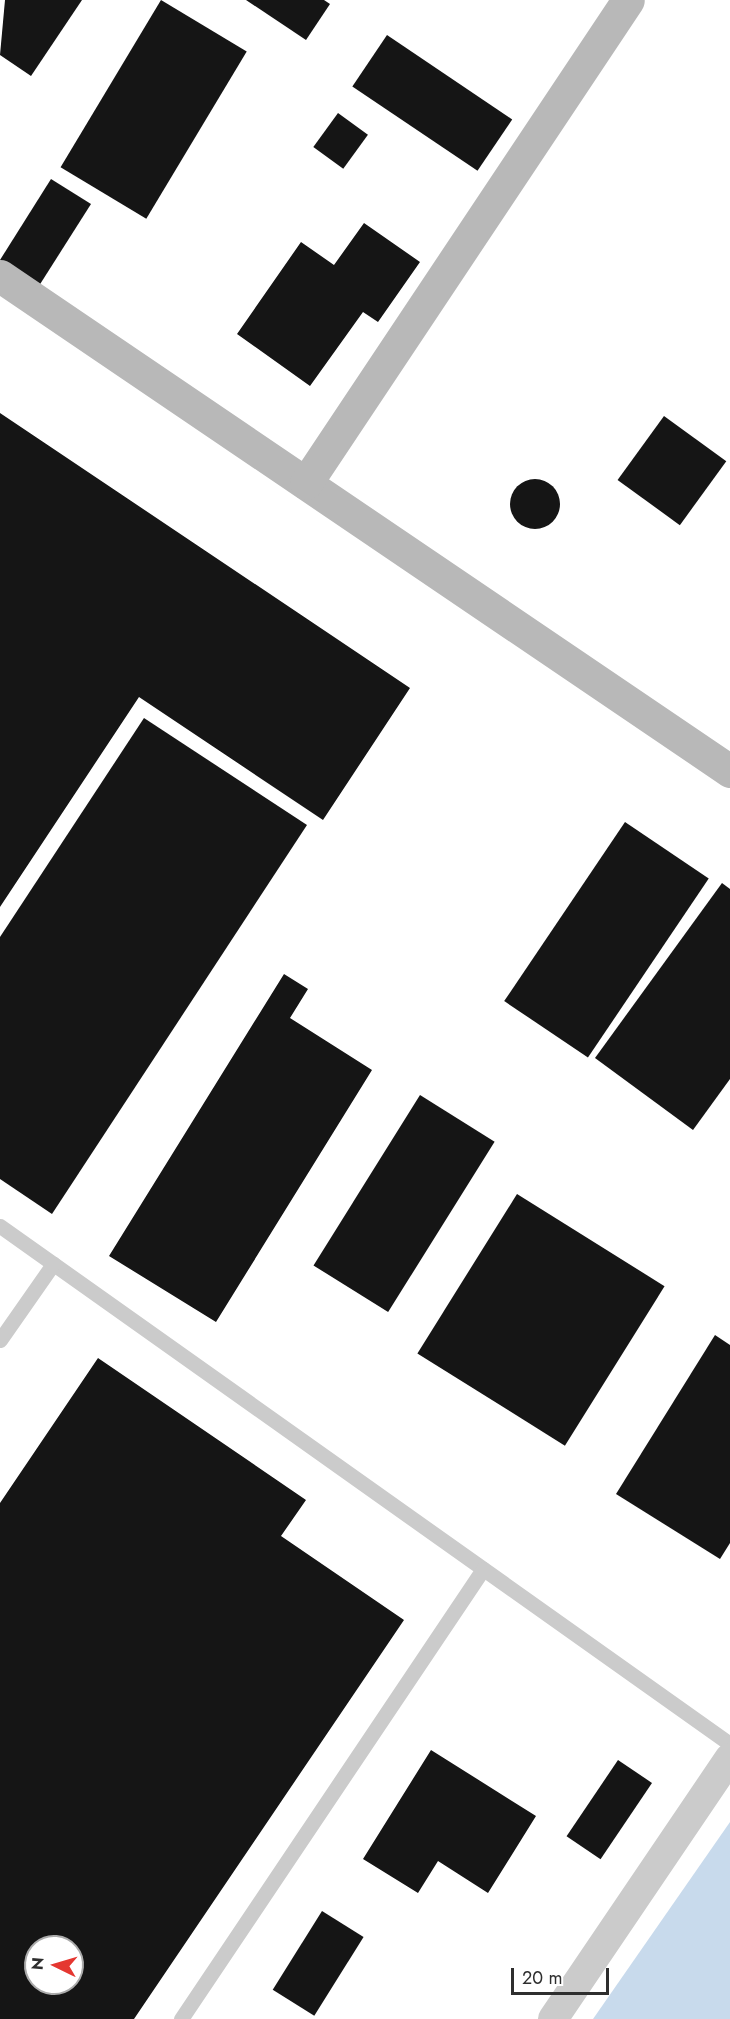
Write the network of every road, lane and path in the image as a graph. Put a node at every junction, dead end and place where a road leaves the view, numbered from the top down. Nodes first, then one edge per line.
1 (628, 0) edge
2 (0, 276) edge
3 (306, 483) junction
4 (730, 771) edge
5 (0, 1226) edge
6 (53, 1264) junction
7 (0, 1340) edge
8 (483, 1569) junction
9 (730, 1744) edge
10 (730, 1758) edge
11 (181, 2019) edge
12 (553, 2019) edge

1 - 3 street
2 - 3 street
3 - 4 street
5 - 6 lane
6 - 7 lane
6 - 8 lane
8 - 9 lane
8 - 11 lane
10 - 12 street

